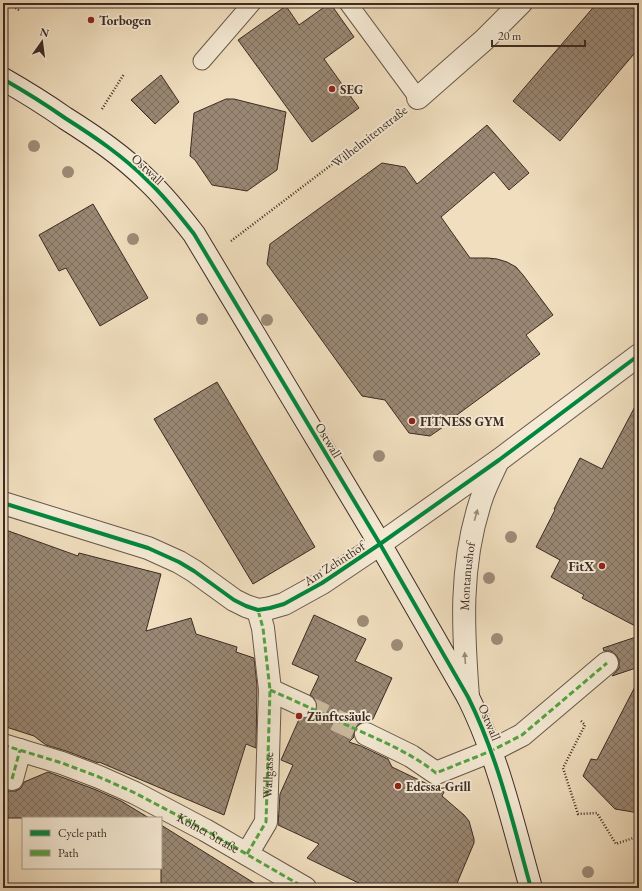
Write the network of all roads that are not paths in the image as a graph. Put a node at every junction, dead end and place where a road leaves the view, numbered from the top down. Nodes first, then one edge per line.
1 (252, 3) edge
2 (348, 3) edge
3 (521, 3) edge
4 (202, 61) dead end
5 (3, 79) edge
6 (418, 98) joint
7 (639, 355) edge
8 (499, 460) junction
9 (3, 503) edge
10 (380, 544) junction
11 (258, 610) junction
12 (607, 663) dead end
13 (270, 690) junction
14 (468, 697) junction
15 (305, 706) tunnel mouth
16 (366, 734) tunnel mouth
17 (11, 748) edge
18 (491, 751) junction
19 (12, 778) dead end
20 (247, 854) junction
21 (305, 888) edge
22 (531, 888) edge

1 - 4 lane
2 - 6 lane
3 - 6 street, Wilhelmitenstraße
5 - 10 street, Ostwall
7 - 8 street, Am Zehnthof
8 - 10 street, Am Zehnthof
14 -> 8 street, Montanushof
9 - 11 street
10 - 11 street, Am Zehnthof
10 - 14 street, Ostwall
11 - 13 street, Wallgasse
12 - 18 street
13 - 15 street
13 - 20 street, Wallgasse
14 - 18 street, Ostwall
16 - 18 street
17 - 19 street, Kölner Straße
17 - 20 street, Kölner Straße
18 - 22 street, Ostwall
20 - 21 street, Kölner Straße

